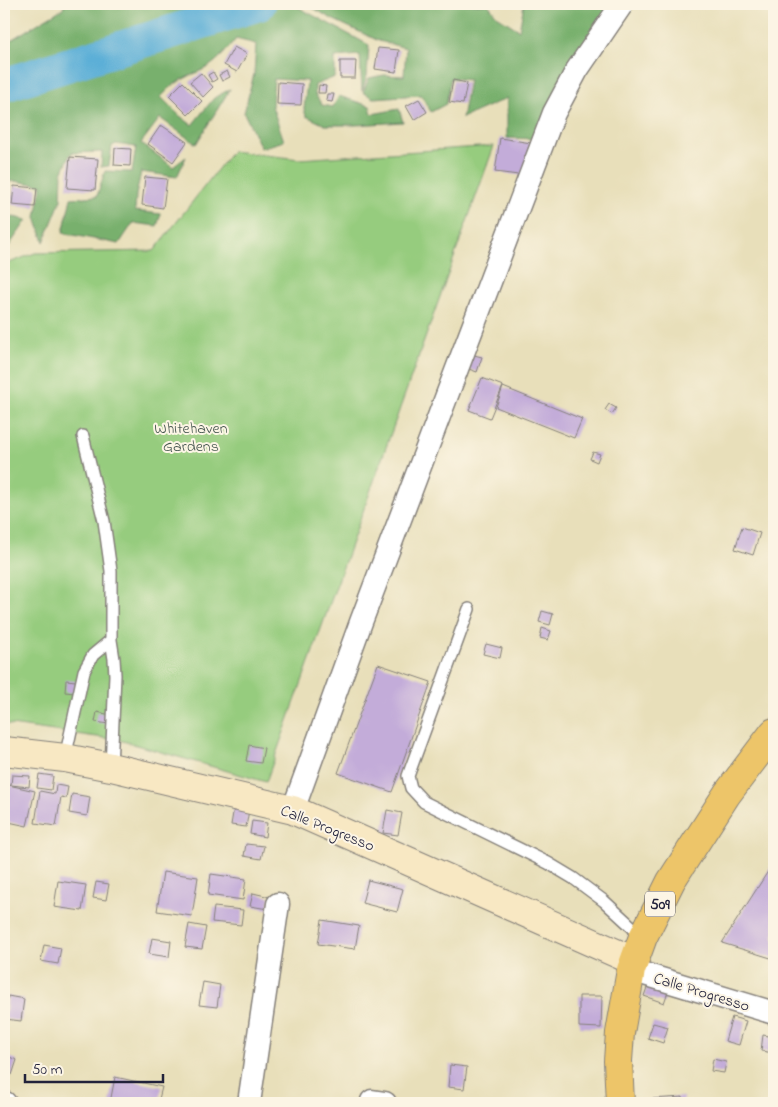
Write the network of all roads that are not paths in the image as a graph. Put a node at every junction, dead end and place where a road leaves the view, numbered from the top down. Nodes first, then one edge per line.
1 (622, 4) edge
2 (83, 436) dead end
3 (469, 608) dead end
4 (111, 640) junction
5 (774, 732) edge
6 (4, 751) edge
7 (65, 758) junction
8 (112, 767) junction
9 (293, 810) junction
10 (278, 904) dead end
11 (636, 956) junction
12 (774, 1013) edge
13 (249, 1103) edge
14 (620, 1103) edge

1 - 9 street
2 - 4 lane
3 - 11 lane
4 - 7 lane
4 - 8 lane
5 - 11 main road, 509
6 - 7 main road, Calle Progresso
7 - 8 main road, Calle Progresso
8 - 9 main road, Calle Progresso
9 - 11 main road, Calle Progresso
10 - 13 street
11 - 12 street, Calle Progresso
11 - 14 main road, 509

